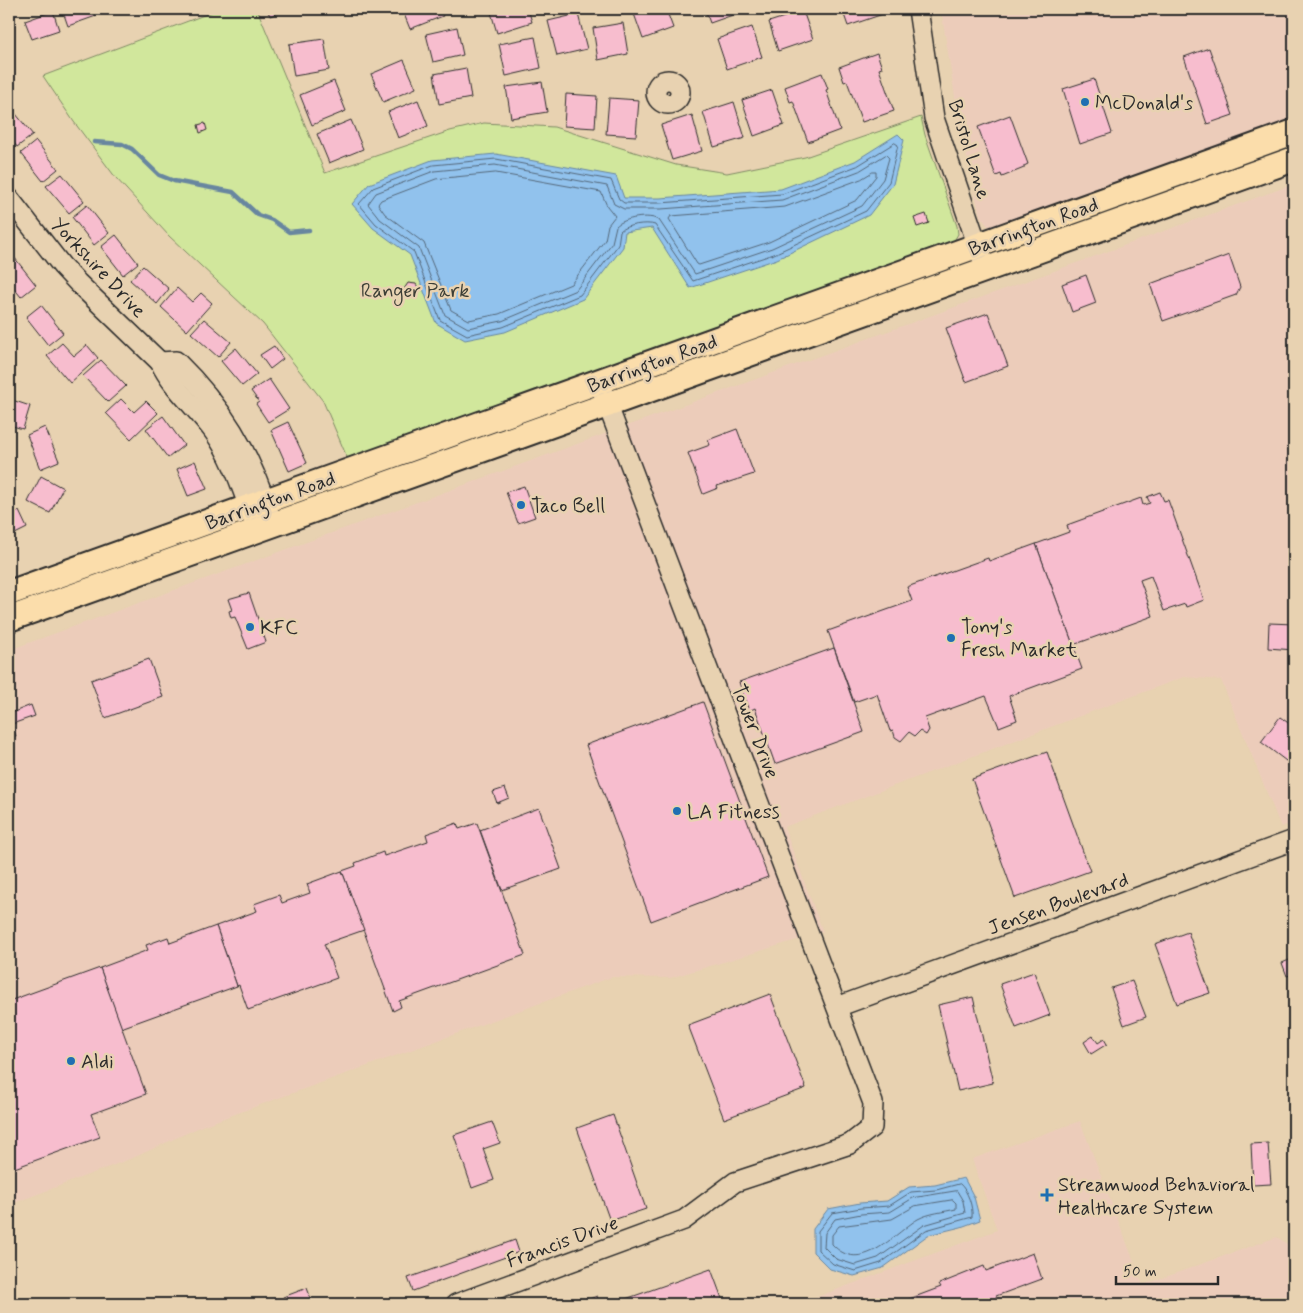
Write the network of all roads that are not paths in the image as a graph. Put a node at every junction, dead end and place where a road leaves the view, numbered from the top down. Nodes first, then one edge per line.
1 (918, 9) edge
2 (1294, 132) edge
3 (1294, 159) edge
4 (11, 205) edge
5 (978, 246) junction
6 (986, 270) junction
7 (598, 382) junction
8 (608, 405) junction
9 (257, 504) junction
10 (265, 529) junction
11 (9, 593) edge
12 (9, 619) edge
13 (1294, 840) edge
14 (837, 1008) junction
15 (872, 1127) joint
16 (456, 1304) edge

1 - 5 street, Bristol Lane
2 - 5 main road, Barrington Road
3 - 6 main road, Barrington Road
4 - 9 street, Yorkshire Drive
5 - 6 street, Bristol Lane
5 - 7 main road, Barrington Road
6 - 8 main road, Barrington Road
7 - 8 street, Tower Drive
7 - 9 main road, Barrington Road
8 - 10 main road, Barrington Road
8 - 14 street, Tower Drive
9 - 10 street, Yorkshire Drive
9 - 11 main road, Barrington Road
10 - 12 main road, Barrington Road
13 - 14 street, Jensen Boulevard
14 - 15 street, Tower Drive
15 - 16 street, Francis Drive

